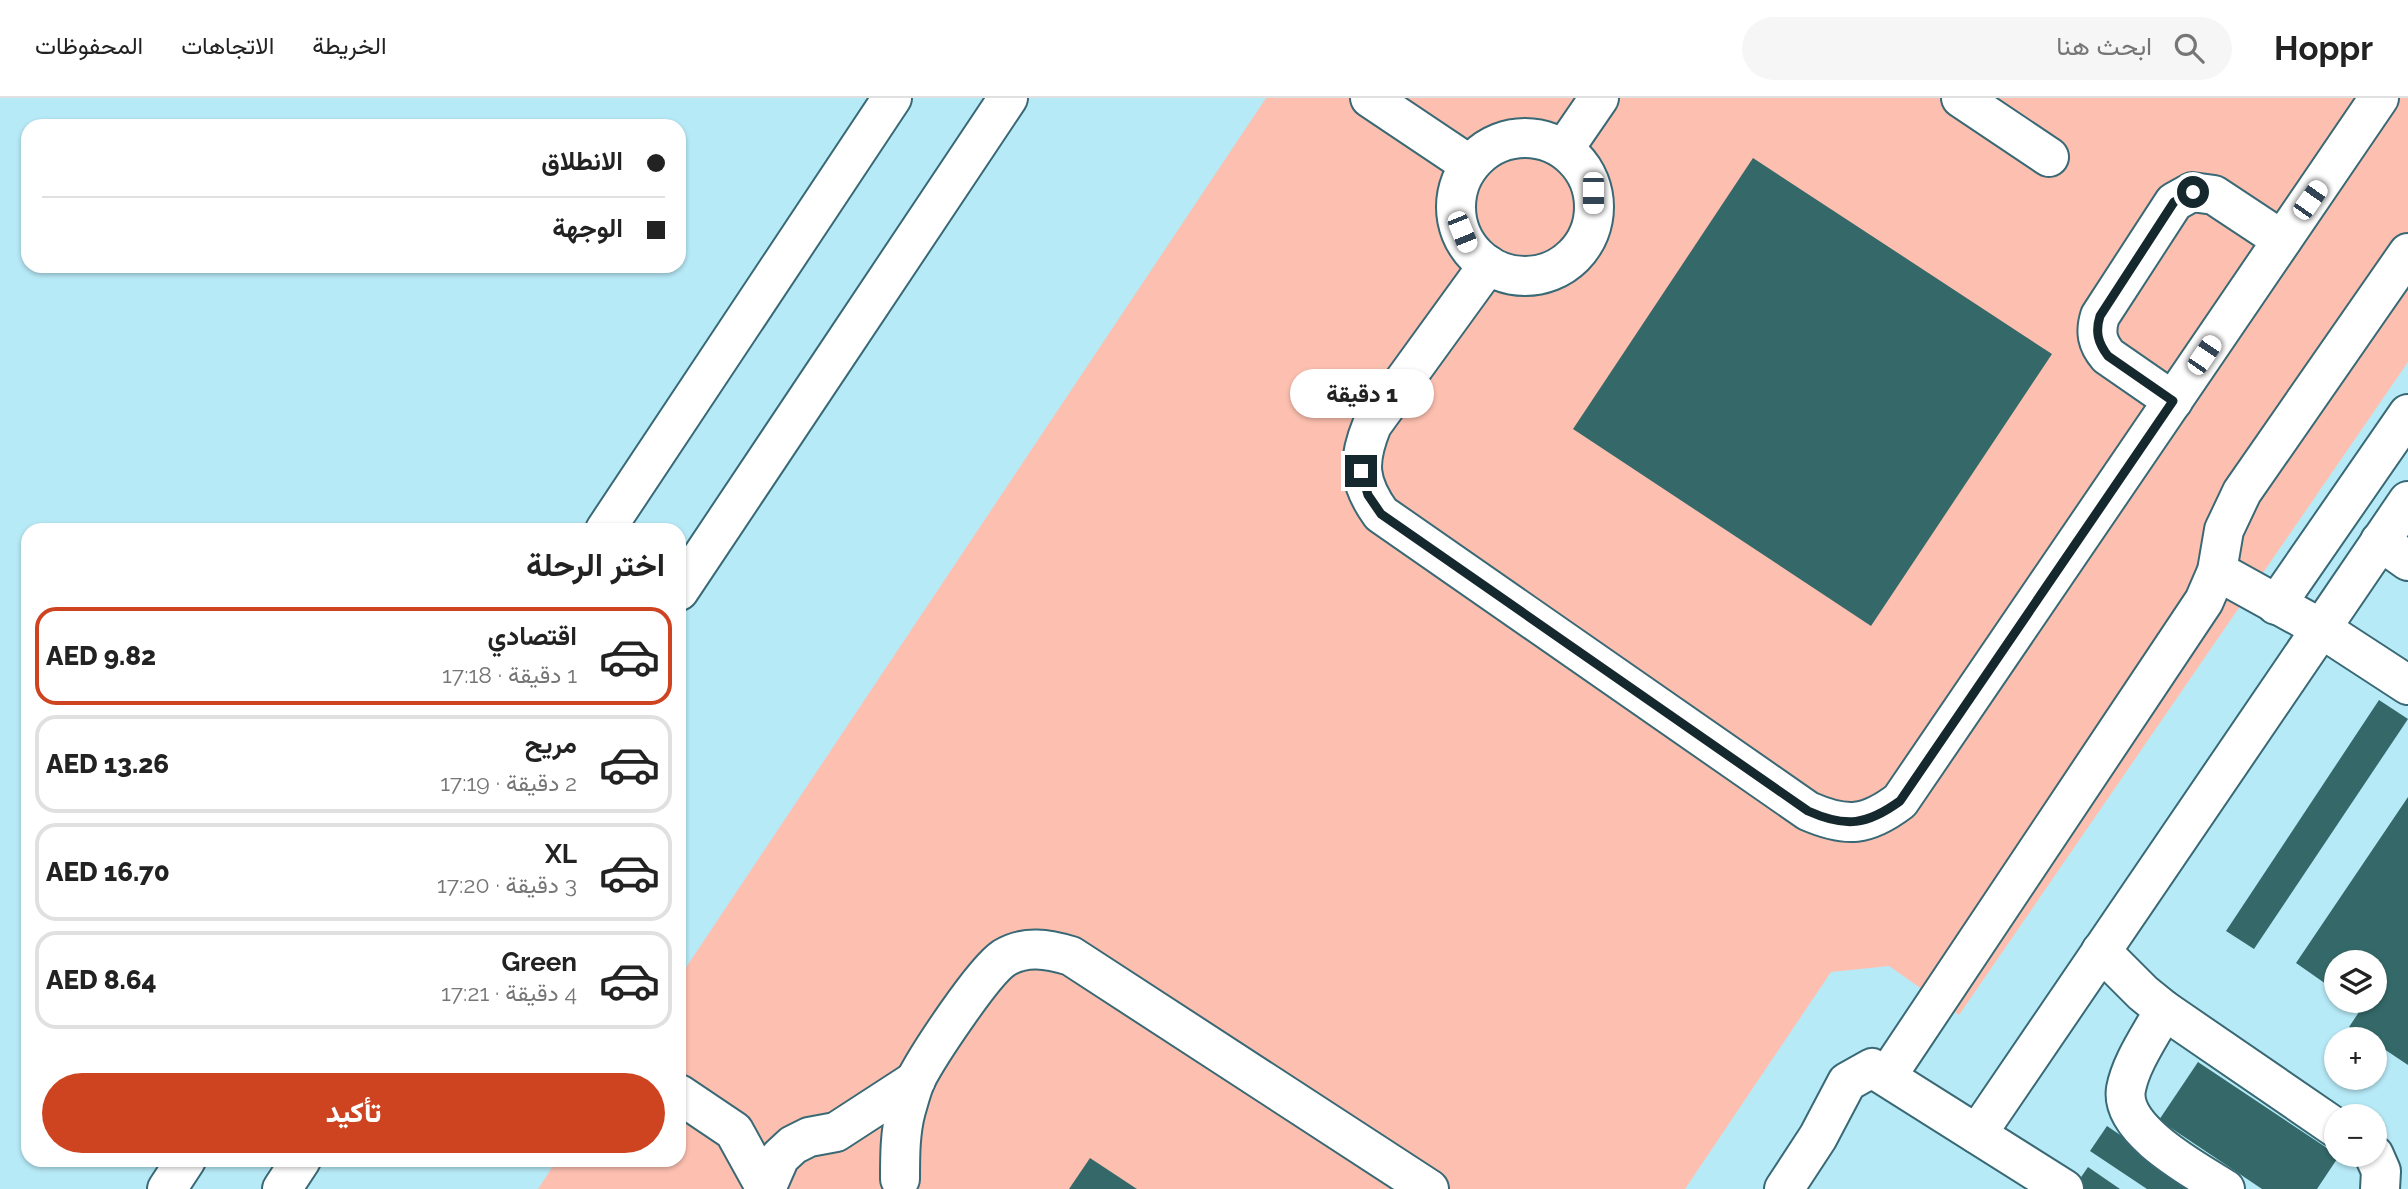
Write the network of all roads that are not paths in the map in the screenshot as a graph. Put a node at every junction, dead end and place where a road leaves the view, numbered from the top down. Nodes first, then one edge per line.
1 (892, 98) edge
2 (1009, 98) edge
3 (1370, 98) edge
4 (1599, 98) edge
5 (1961, 98) edge
6 (2379, 98) edge
7 (1564, 149) junction
8 (2049, 157) dead end
9 (1470, 165) junction
10 (2282, 240) junction
11 (2408, 253) edge
12 (1488, 265) junction
13 (2173, 401) junction
14 (2408, 414) edge
15 (2408, 501) edge
16 (610, 523) edge
17 (2394, 551) edge
18 (2217, 571) junction
19 (686, 581) edge
20 (2276, 605) junction
21 (2322, 628) junction
22 (2408, 685) edge
23 (2101, 951) junction
24 (2164, 1010) junction
25 (1887, 1076) junction
26 (916, 1080) junction
27 (686, 1099) edge
28 (2324, 1120) edge
29 (734, 1130) junction
30 (1977, 1133) junction
31 (822, 1134) junction
32 (181, 1167) edge
33 (296, 1167) edge
34 (2379, 1167) edge
35 (901, 1184) edge
36 (167, 1189) edge
37 (282, 1189) edge
38 (766, 1189) edge
39 (1429, 1189) edge
40 (1784, 1189) edge
41 (2064, 1189) edge
42 (2225, 1189) edge
43 (2380, 1189) edge

1 - 16 street
2 - 19 street
3 - 9 street
4 - 7 street
5 - 8 street
6 - 10 street
7 - 9 street
7 - 12 street
9 - 12 street
10 - 13 street
10 - 13 street
11 - 18 street
12 - 13 street
14 - 20 street
15 - 17 street
17 - 21 street
18 - 20 street
18 - 25 street
20 - 21 street
21 - 22 street
21 - 23 street
23 - 24 street
23 - 30 street
24 - 28 street
24 - 42 street
25 - 30 street
25 - 40 street
26 - 31 street
26 - 35 street
26 - 39 street
27 - 29 street
29 - 31 street
29 - 38 street
30 - 41 street
31 - 35 street
31 - 38 street
32 - 36 street
33 - 37 street
34 - 43 street

